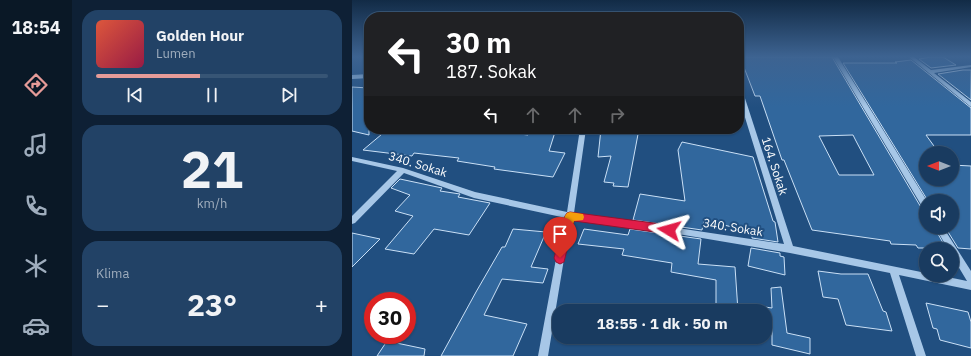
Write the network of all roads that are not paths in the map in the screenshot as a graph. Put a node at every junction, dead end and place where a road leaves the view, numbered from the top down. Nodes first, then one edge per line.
1 (845, 74) edge
2 (932, 74) edge
3 (364, 76) edge
4 (352, 77) edge
5 (744, 105) edge
6 (971, 106) edge
7 (582, 134) edge
8 (352, 159) edge
9 (403, 170) junction
10 (919, 195) edge
11 (570, 216) junction
12 (352, 221) edge
13 (943, 234) edge
14 (790, 249) junction
15 (893, 270) junction
16 (971, 279) edge
17 (971, 286) edge
18 (543, 356) edge
19 (921, 356) edge

1 - 10 street
2 - 6 street
3 - 4 street
5 - 14 street, 164. Sokak
7 - 11 street
8 - 9 street, 340. Sokak
9 - 11 street, 340. Sokak
9 - 12 street
11 - 14 street, 340. Sokak
11 - 18 street
13 - 16 street
14 - 15 street, 340. Sokak
15 - 17 street, 340. Sokak
15 - 19 street

